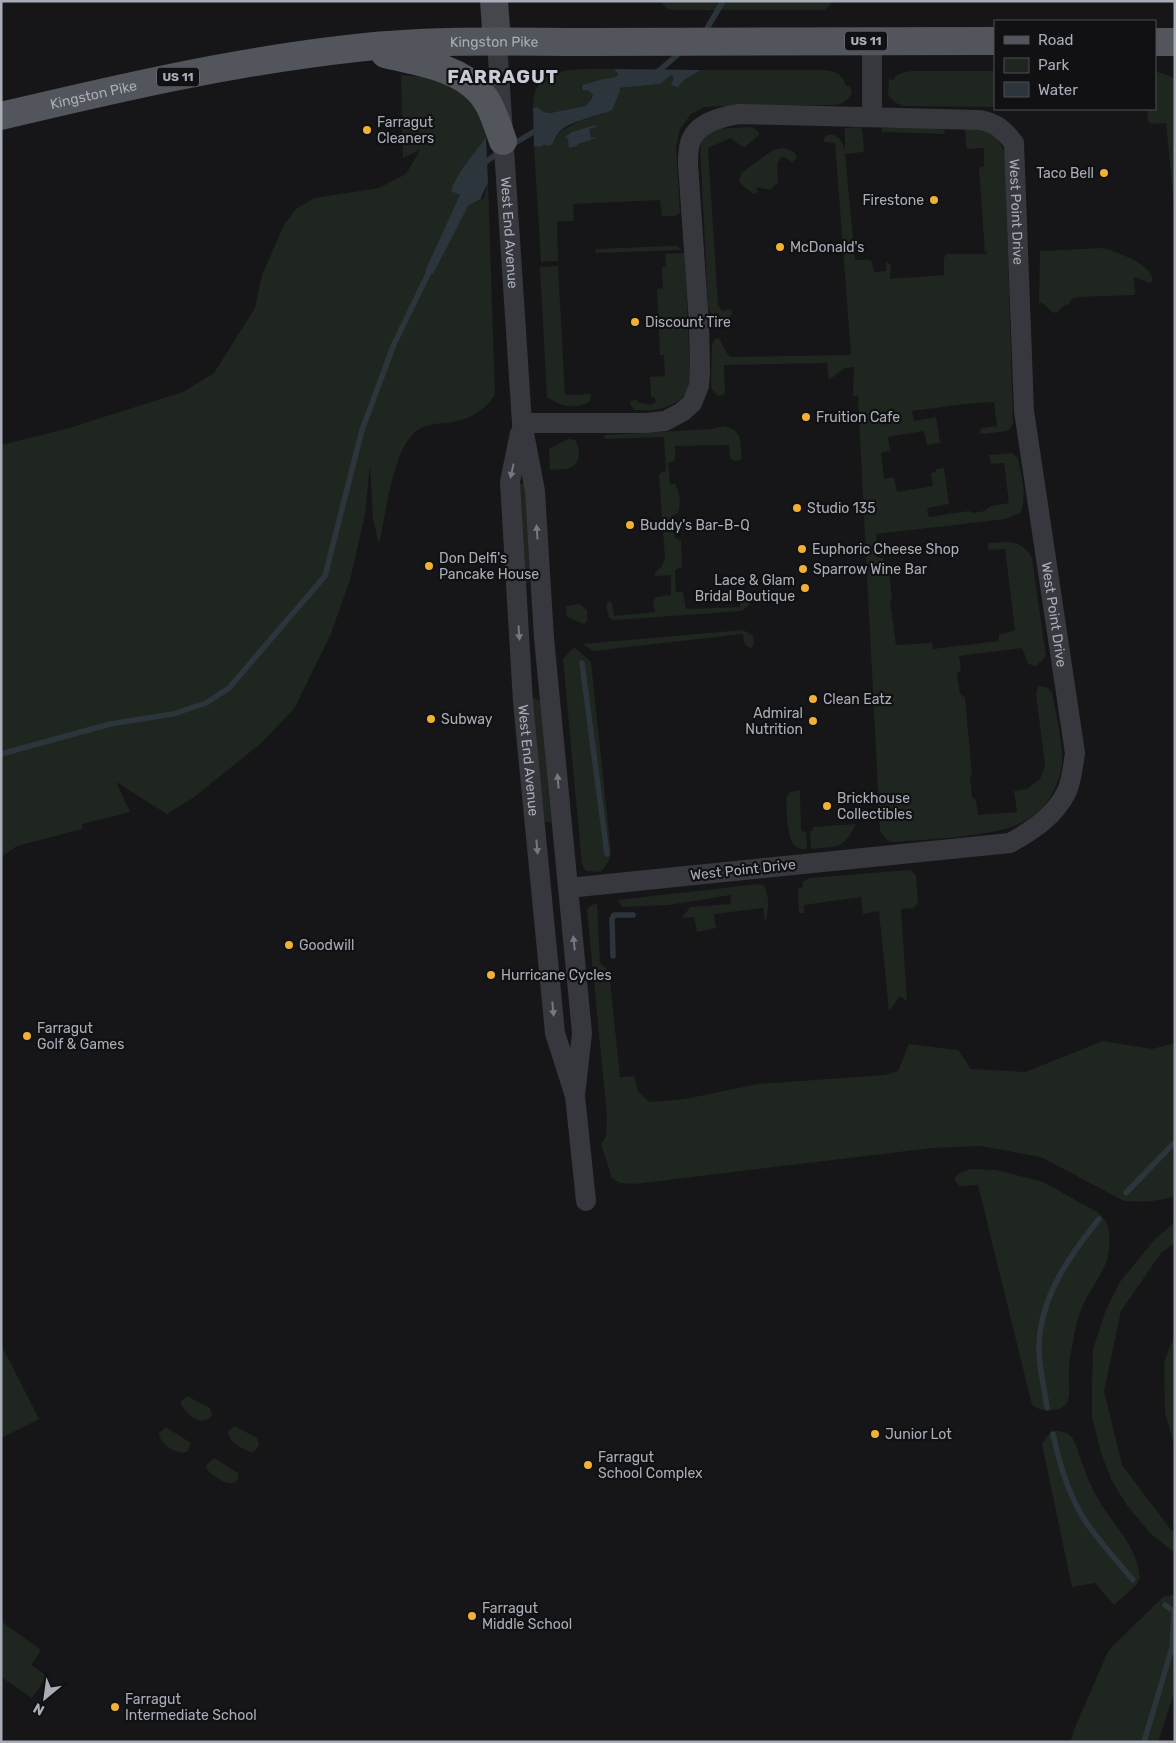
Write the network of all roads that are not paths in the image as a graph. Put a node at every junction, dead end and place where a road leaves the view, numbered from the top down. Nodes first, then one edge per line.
1 (494, 1) edge
2 (872, 41) junction
3 (994, 41) edge
4 (497, 42) junction
5 (1156, 42) edge
6 (1175, 42) edge
7 (356, 48) junction
8 (1, 116) edge
9 (872, 116) junction
10 (502, 135) junction
11 (522, 423) junction
12 (568, 888) junction
13 (575, 1096) junction
14 (586, 1201) dead end

1 - 4 street
2 - 3 main road, Kingston Pike / US 11
2 - 4 main road, Kingston Pike / US 11
2 - 9 street
4 - 7 main road, Kingston Pike / US 11
4 - 10 street, West End Avenue
5 - 6 main road
7 - 8 main road, Kingston Pike / US 11
7 - 10 main road
9 - 11 street, West Point Drive
9 - 12 street, West Point Drive
10 - 11 street, West End Avenue
12 -> 11 street, West End Avenue
11 -> 13 street, West End Avenue
13 -> 12 street, West End Avenue
13 - 14 street, West End Avenue

